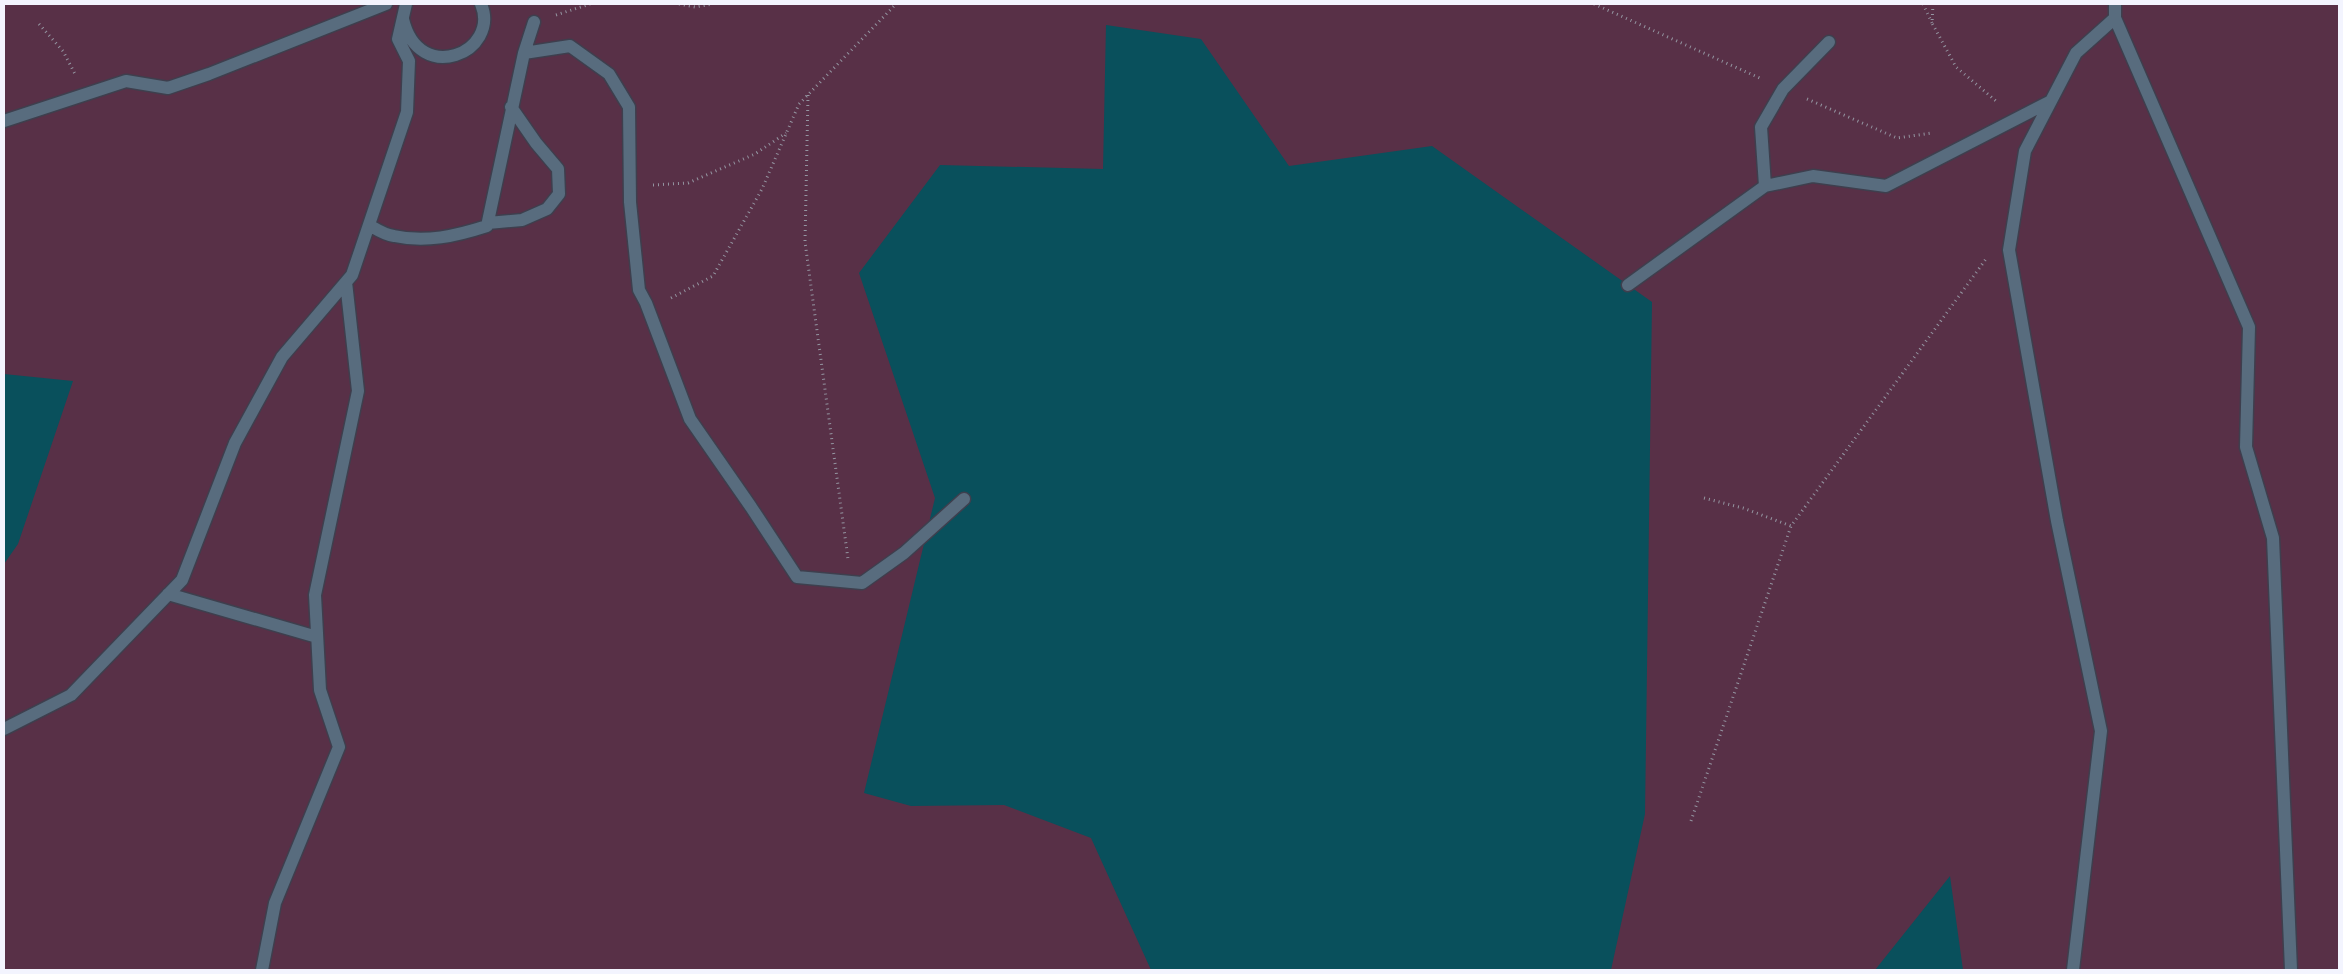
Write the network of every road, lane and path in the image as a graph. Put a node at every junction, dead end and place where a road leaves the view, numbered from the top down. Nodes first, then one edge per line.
1 (386, 4) edge
2 (406, 4) edge
3 (481, 4) edge
4 (590, 4) edge
5 (679, 4) edge
6 (713, 4) edge
7 (896, 4) edge
8 (1922, 4) edge
9 (1933, 4) edge
10 (2115, 4) edge
11 (2115, 18) junction
12 (403, 19) junction
13 (534, 22) joint
14 (1932, 23) junction
15 (39, 24) dead end
16 (1829, 42) dead end
17 (524, 53) junction
18 (84, 95) junction
19 (808, 95) junction
20 (2002, 101) dead end
21 (2051, 101) junction
22 (511, 107) junction
23 (4, 121) edge
24 (787, 132) junction
25 (1765, 186) junction
26 (630, 187) junction
27 (488, 223) junction
28 (368, 225) junction
29 (1991, 252) dead end
30 (346, 282) junction
31 (1628, 286) dead end
32 (646, 303) junction
33 (1704, 498) dead end
34 (964, 499) dead end
35 (1791, 526) junction
36 (851, 582) junction
37 (168, 594) junction
38 (317, 637) junction
39 (4, 729) edge
40 (1691, 821) dead end
41 (262, 970) edge
42 (2073, 970) edge
43 (2291, 970) edge

1 - 18 lane
2 - 12 lane
3 - 12 lane
4 - 13 path
5 - 6 path
7 - 19 path
8 - 14 path
9 - 14 path
10 - 11 lane
11 - 21 lane
11 - 43 lane
12 - 28 lane
13 - 17 lane
14 - 20 path
15 - 18 path
16 - 25 lane
17 - 22 lane
17 - 26 lane
18 - 23 lane
19 - 24 path
19 - 36 path
21 - 25 lane
21 - 42 lane
22 - 27 lane
22 - 27 lane
24 - 26 path
24 - 32 path
25 - 31 lane
26 - 32 lane
27 - 28 lane
28 - 30 lane
29 - 35 path
30 - 37 lane
30 - 38 lane
32 - 36 lane
33 - 35 path
34 - 36 lane
35 - 40 path
37 - 38 lane
37 - 39 lane
38 - 41 lane

